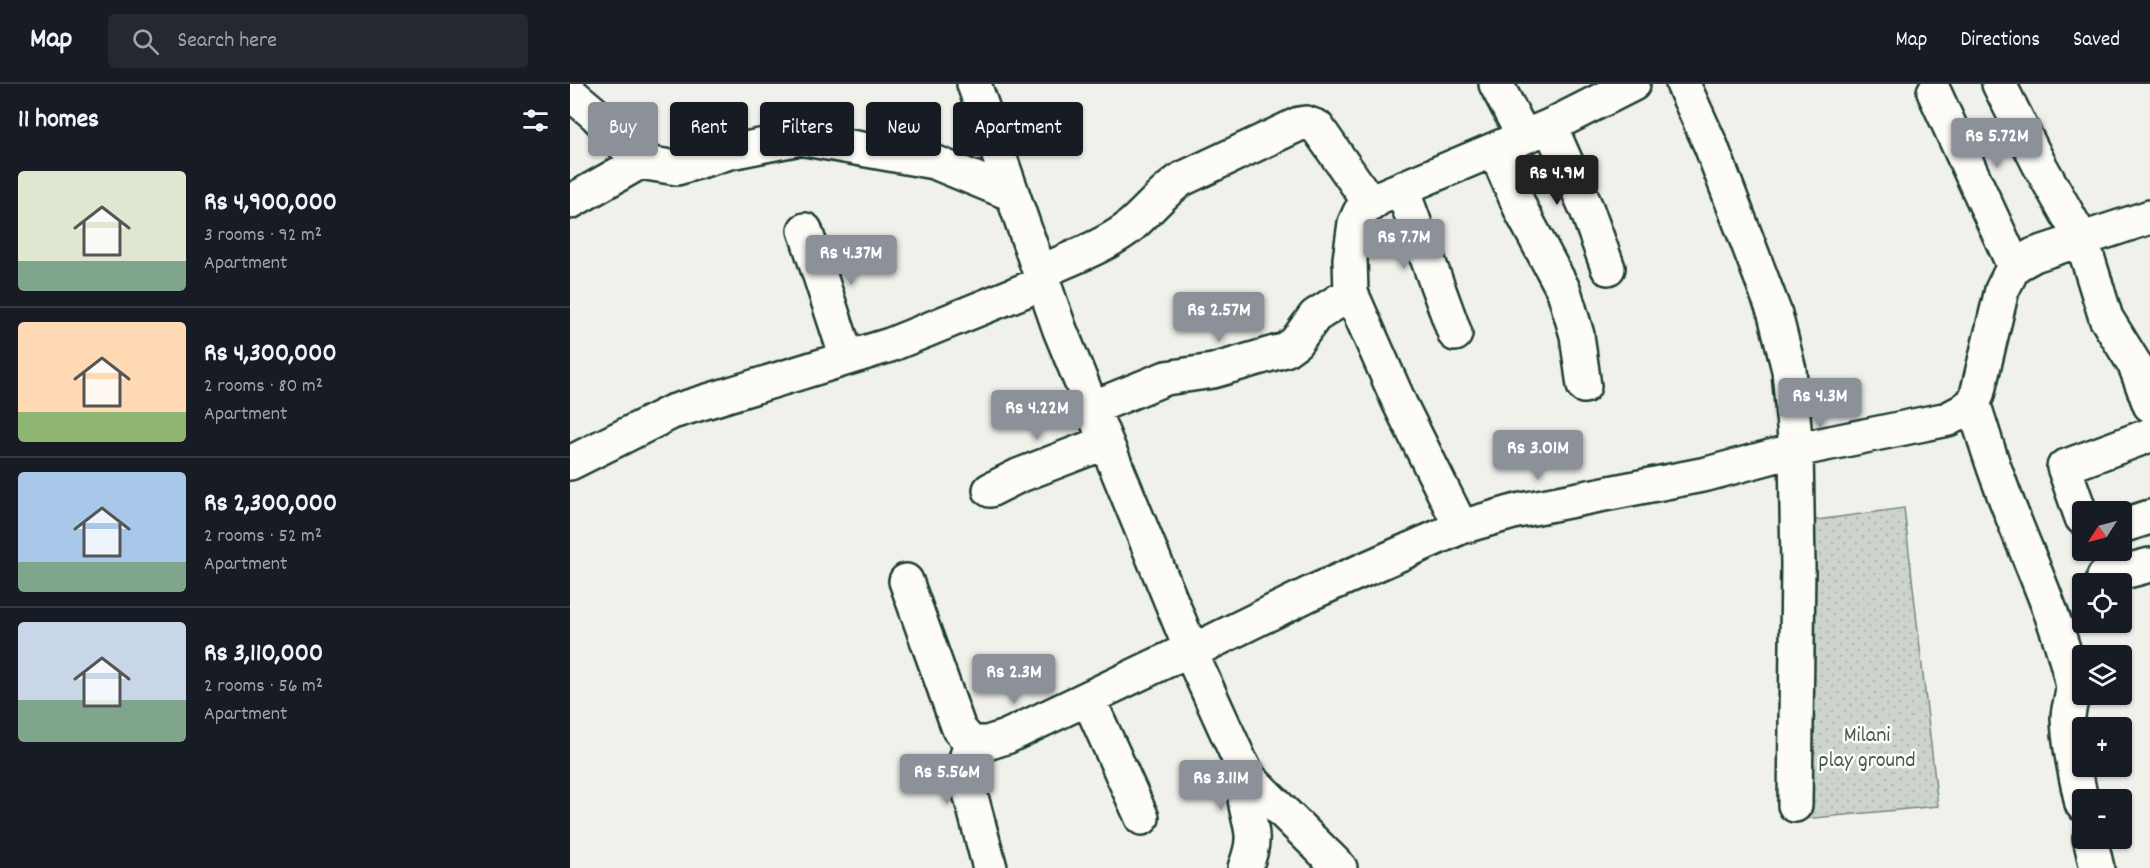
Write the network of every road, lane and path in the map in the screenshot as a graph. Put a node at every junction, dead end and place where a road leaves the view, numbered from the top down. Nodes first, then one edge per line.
1 (974, 84) edge
2 (1496, 84) edge
3 (1633, 84) edge
4 (1683, 84) edge
5 (1999, 84) edge
6 (1934, 92) dead end
7 (570, 93) edge
8 (1523, 138) junction
9 (640, 162) junction
10 (1402, 189) junction
11 (1012, 194) junction
12 (570, 202) edge
13 (1370, 203) junction
14 (2150, 217) edge
15 (805, 230) dead end
16 (2082, 240) junction
17 (2013, 266) junction
18 (1608, 268) dead end
19 (1041, 278) junction
20 (1351, 293) junction
21 (1455, 334) dead end
22 (847, 358) junction
23 (1584, 386) dead end
24 (1973, 403) junction
25 (2150, 405) edge
26 (1092, 408) junction
27 (2150, 435) edge
28 (1106, 442) junction
29 (1796, 450) junction
30 (570, 463) edge
31 (990, 490) dead end
32 (2076, 501) edge
33 (2150, 516) edge
34 (2132, 522) edge
35 (1461, 527) junction
36 (2150, 565) edge
37 (2119, 573) edge
38 (906, 581) dead end
39 (1192, 648) junction
40 (1088, 698) junction
41 (971, 743) junction
42 (1250, 779) junction
43 (2079, 789) edge
44 (1795, 805) dead end
45 (1142, 818) dead end
46 (2093, 849) edge
47 (990, 868) edge
48 (1245, 868) edge
49 (1340, 868) edge
50 (2097, 868) edge

1 - 11 street
2 - 8 street
3 - 8 street
4 - 29 street
5 - 16 street
6 - 17 street
7 - 9 street
8 - 10 street
8 - 18 street
8 - 23 street
9 - 11 street
9 - 12 street
10 - 13 street
10 - 21 street
11 - 19 street
13 - 19 street
13 - 20 street
14 - 16 street
15 - 22 street
16 - 17 street
16 - 25 street
17 - 24 street
19 - 22 street
19 - 26 street
20 - 26 street
20 - 35 street
22 - 30 street
24 - 29 street
24 - 43 street
26 - 28 street
27 - 32 street
28 - 31 street
28 - 39 street
29 - 35 street
29 - 44 street
33 - 34 street
35 - 39 street
36 - 37 street
38 - 41 street
39 - 40 street
39 - 42 street
40 - 41 street
40 - 45 street
41 - 47 street
42 - 48 street
42 - 49 street
46 - 50 street

